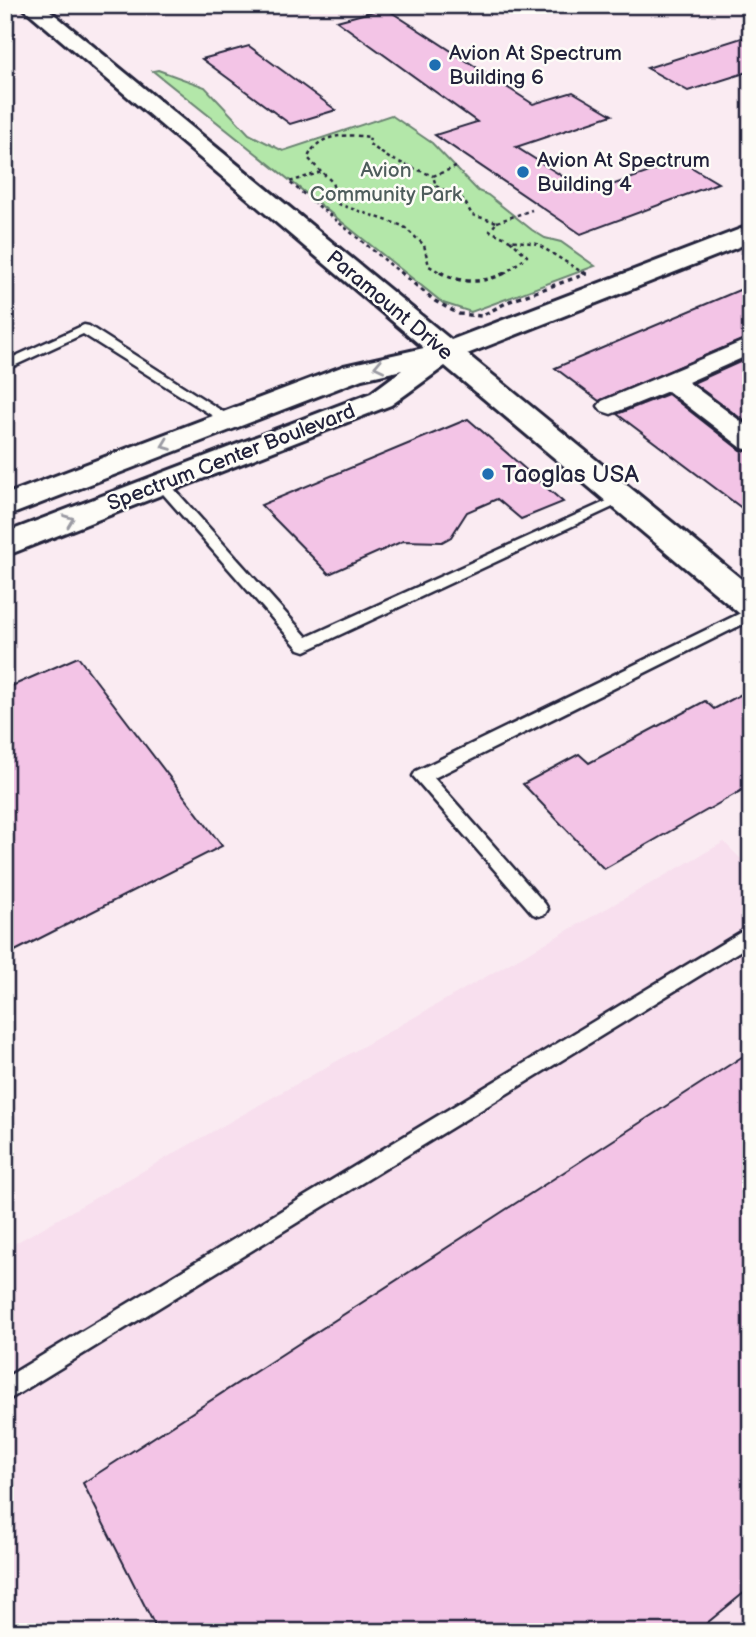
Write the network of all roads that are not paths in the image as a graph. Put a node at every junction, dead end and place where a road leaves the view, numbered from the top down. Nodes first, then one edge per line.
1 (30, 5) edge
2 (751, 233) edge
3 (751, 345) edge
4 (446, 352) junction
5 (5, 366) edge
6 (670, 380) junction
7 (611, 406) dead end
8 (229, 420) junction
9 (751, 442) edge
10 (162, 484) junction
11 (624, 499) junction
12 (5, 507) edge
13 (5, 545) edge
14 (751, 605) edge
15 (751, 613) edge
16 (539, 909) dead end
17 (751, 934) edge
18 (5, 1391) edge

1 - 4 street, Paramount Drive
2 - 4 street, Spectrum Center Boulevard
3 - 6 street
4 -> 8 street, Spectrum Center Boulevard
4 - 10 street, Spectrum Center Boulevard
4 - 11 street, Paramount Drive
5 - 8 lane
6 - 7 street
6 - 9 street
8 -> 12 street, Spectrum Center Boulevard
10 - 11 lane
13 -> 10 street, Spectrum Center Boulevard
11 - 14 street, Paramount Drive
15 - 16 lane
17 - 18 lane

